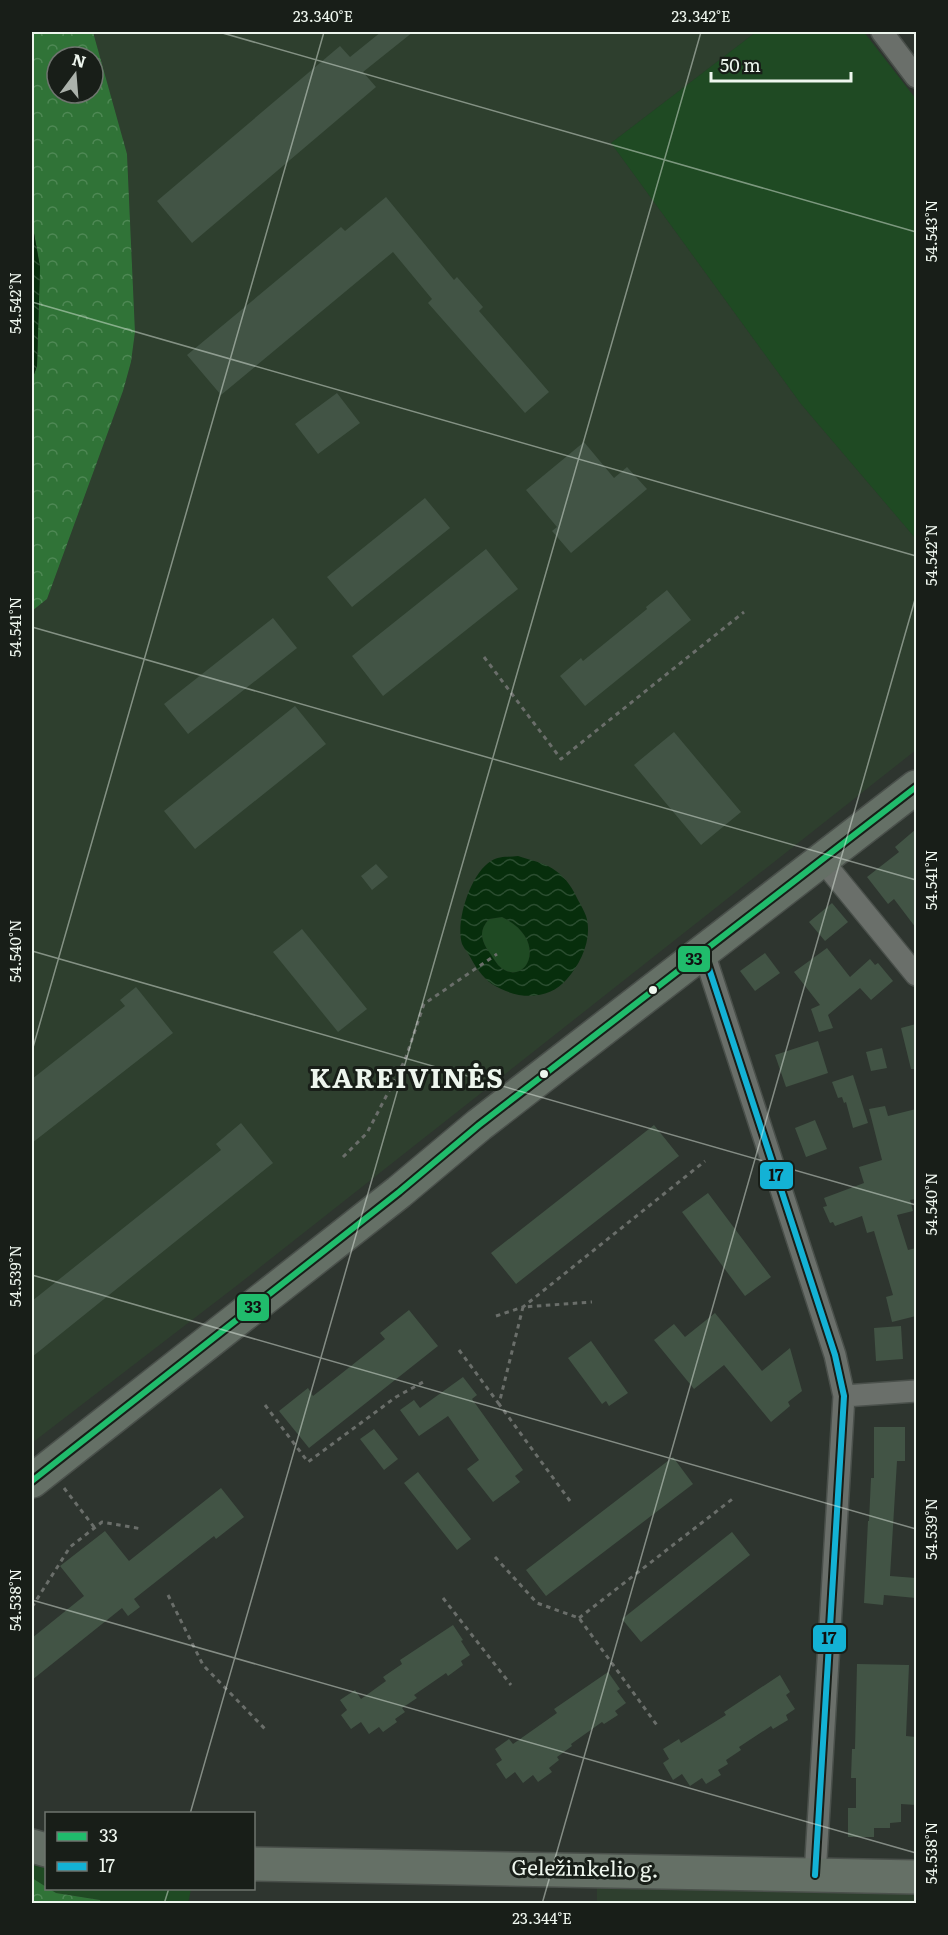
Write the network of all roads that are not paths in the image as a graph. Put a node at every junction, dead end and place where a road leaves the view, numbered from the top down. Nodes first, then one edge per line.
1 (882, 32) edge
2 (916, 77) edge
3 (916, 787) edge
4 (822, 860) junction
5 (703, 950) junction
6 (916, 975) edge
7 (916, 1391) edge
8 (844, 1396) junction
9 (40, 1474) edge
10 (255, 1864) edge
11 (815, 1875) junction
12 (916, 1877) edge

1 - 2 street
3 - 4 main road
4 - 5 main road
4 - 6 street
5 - 8 street
5 - 9 main road
7 - 8 street
8 - 11 street
10 - 11 main road, Geležinkelio g.
11 - 12 main road, Geležinkelio g.

